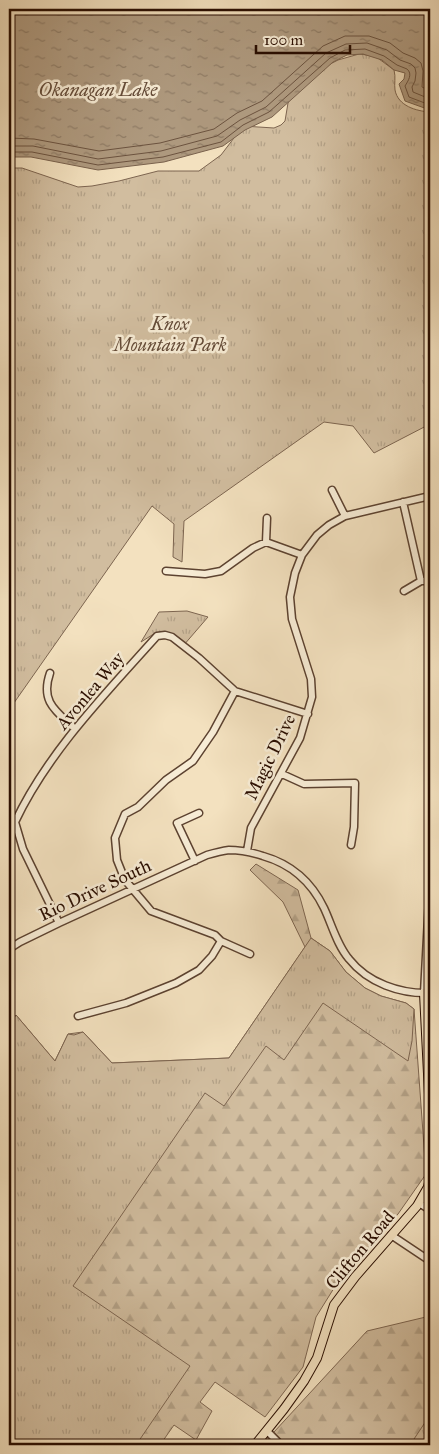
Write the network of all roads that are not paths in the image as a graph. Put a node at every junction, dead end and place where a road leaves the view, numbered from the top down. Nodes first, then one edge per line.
1 (332, 490) dead end
2 (430, 496) edge
3 (403, 502) junction
4 (345, 516) junction
5 (267, 518) dead end
6 (266, 542) junction
7 (302, 555) junction
8 (166, 571) dead end
9 (421, 581) junction
10 (430, 581) edge
11 (404, 591) dead end
12 (50, 673) dead end
13 (235, 691) junction
14 (308, 714) junction
15 (75, 729) junction
16 (282, 774) junction
17 (199, 813) dead end
18 (12, 823) edge
19 (351, 845) dead end
20 (247, 851) junction
21 (195, 861) junction
22 (430, 880) edge
23 (131, 890) junction
24 (59, 923) junction
25 (221, 941) junction
26 (9, 950) edge
27 (250, 954) dead end
28 (427, 993) edge
29 (78, 1016) dead end
30 (430, 1114) edge
31 (430, 1178) edge
32 (419, 1203) junction
33 (430, 1210) edge
34 (391, 1235) junction
35 (430, 1262) edge
36 (267, 1431) junction
37 (255, 1445) edge
38 (281, 1445) edge

1 - 4 street
2 - 3 street, Magic Drive
3 - 4 street, Magic Drive
3 - 9 street
4 - 7 street, Magic Drive
5 - 6 street
6 - 7 street
6 - 8 street
7 - 14 street, Magic Drive
9 - 10 street
9 - 11 street
12 - 15 street
13 - 14 street, Avonlea Way
13 - 15 street, Avonlea Way
13 - 23 street
14 - 16 street, Magic Drive
15 - 18 street, Avonlea Way
16 - 19 street
16 - 20 street, Magic Drive
17 - 21 street
18 - 24 street, Avonlea Way
20 - 21 street, Rio Drive South
20 - 28 street, Rio Drive South
21 - 23 street, Rio Drive South
22 - 28 street
23 - 24 street, Rio Drive South
23 - 25 street
24 - 26 street, Rio Drive South
25 - 27 street
25 - 29 street
28 - 30 main road
31 - 32 main road, Clifton Road
32 - 33 street
32 - 34 main road, Clifton Road
34 - 35 street
34 - 36 main road, Clifton Road
36 - 37 main road, Clifton Road
36 - 38 street

